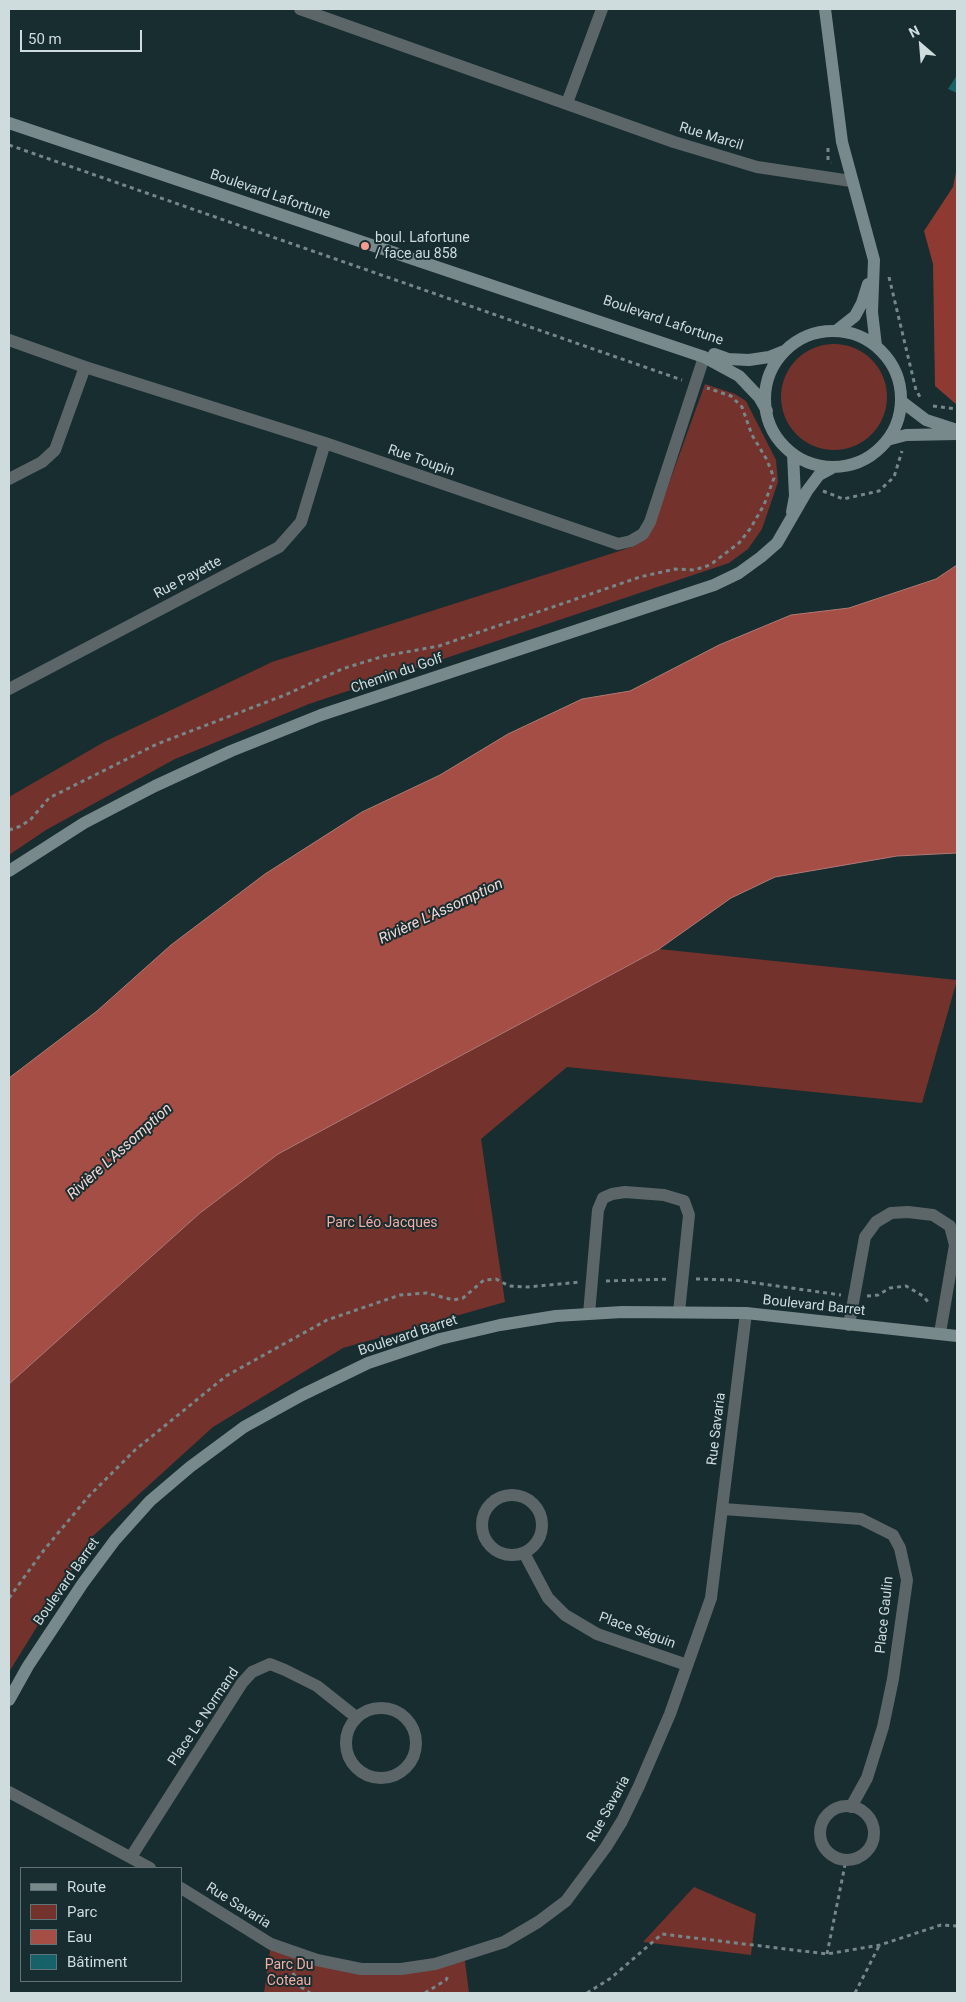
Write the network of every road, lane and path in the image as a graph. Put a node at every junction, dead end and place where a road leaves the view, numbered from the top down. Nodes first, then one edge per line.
1 (300, 9) edge
2 (602, 9) edge
3 (825, 9) edge
4 (567, 102) junction
5 (9, 123) edge
6 (9, 144) edge
7 (851, 181) junction
8 (874, 260) junction
9 (887, 271) dead end
10 (522, 295) junction
11 (836, 331) junction
12 (9, 340) edge
13 (794, 344) junction
14 (876, 346) junction
15 (704, 357) junction
16 (85, 367) junction
17 (676, 378) dead end
18 (712, 390) dead end
19 (901, 401) junction
20 (924, 403) dead end
21 (931, 405) dead end
22 (957, 409) edge
23 (767, 411) junction
24 (957, 432) edge
25 (887, 440) junction
26 (325, 443) junction
27 (903, 446) dead end
28 (793, 454) junction
29 (832, 468) junction
30 (9, 479) edge
31 (820, 488) dead end
32 (791, 517) junction
33 (9, 689) edge
34 (9, 830) edge
35 (9, 871) edge
36 (679, 1312) junction
37 (746, 1313) junction
38 (589, 1314) junction
39 (849, 1325) junction
40 (940, 1333) junction
41 (957, 1336) edge
42 (723, 1510) junction
43 (524, 1553) junction
44 (687, 1665) junction
45 (9, 1700) edge
46 (356, 1717) junction
47 (9, 1792) edge
48 (851, 1807) junction
49 (131, 1857) junction
50 (846, 1860) junction
51 (148, 1867) edge
52 (182, 1889) edge
53 (957, 1926) edge
54 (880, 1945) junction
55 (280, 1948) junction
56 (827, 1954) junction
57 (310, 1993) edge
58 (587, 1993) edge
59 (855, 1993) edge

1 - 4 street, Rue Marcil
2 - 4 street
3 - 7 street
4 - 7 street, Rue Marcil
5 - 10 street, Boulevard Lafortune
6 - 17 path
7 - 8 street
8 - 11 street
8 - 14 street
9 - 20 path
10 - 13 street, Boulevard Lafortune
10 - 15 street, Boulevard Lafortune
11 - 13 street
11 - 14 street
12 - 16 street, Rue Toupin
13 - 23 street
14 - 19 street
15 - 23 street, Boulevard Lafortune
15 - 26 street, Rue Toupin
16 - 26 street, Rue Toupin
16 - 30 street
18 - 34 path
19 - 24 street
19 - 25 street
21 - 22 path
23 - 28 street
24 - 25 street
25 - 29 street
26 - 33 street, Rue Payette
27 - 31 path
28 - 29 street
28 - 32 street, Chemin du Golf
29 - 32 street, Chemin du Golf
32 - 35 street, Chemin du Golf
36 - 37 street, Boulevard Barret
36 - 38 street, Boulevard Barret
36 - 38 street
37 - 39 street, Boulevard Barret
37 - 42 street, Rue Savaria
38 - 45 street, Boulevard Barret
39 - 40 street, Boulevard Barret
39 - 40 street
40 - 41 street, Boulevard Barret
42 - 44 street, Rue Savaria
42 - 48 street, Place Gaulin
43 - 43 street
43 - 44 street, Place Séguin
44 - 55 street, Rue Savaria
46 - 46 street
46 - 49 street, Place Le Normand
47 - 49 street
48 - 50 street
48 - 50 street
49 - 51 street
50 - 56 path
52 - 55 street, Rue Savaria
53 - 54 path
54 - 56 path
54 - 59 path
55 - 57 path
56 - 58 path

